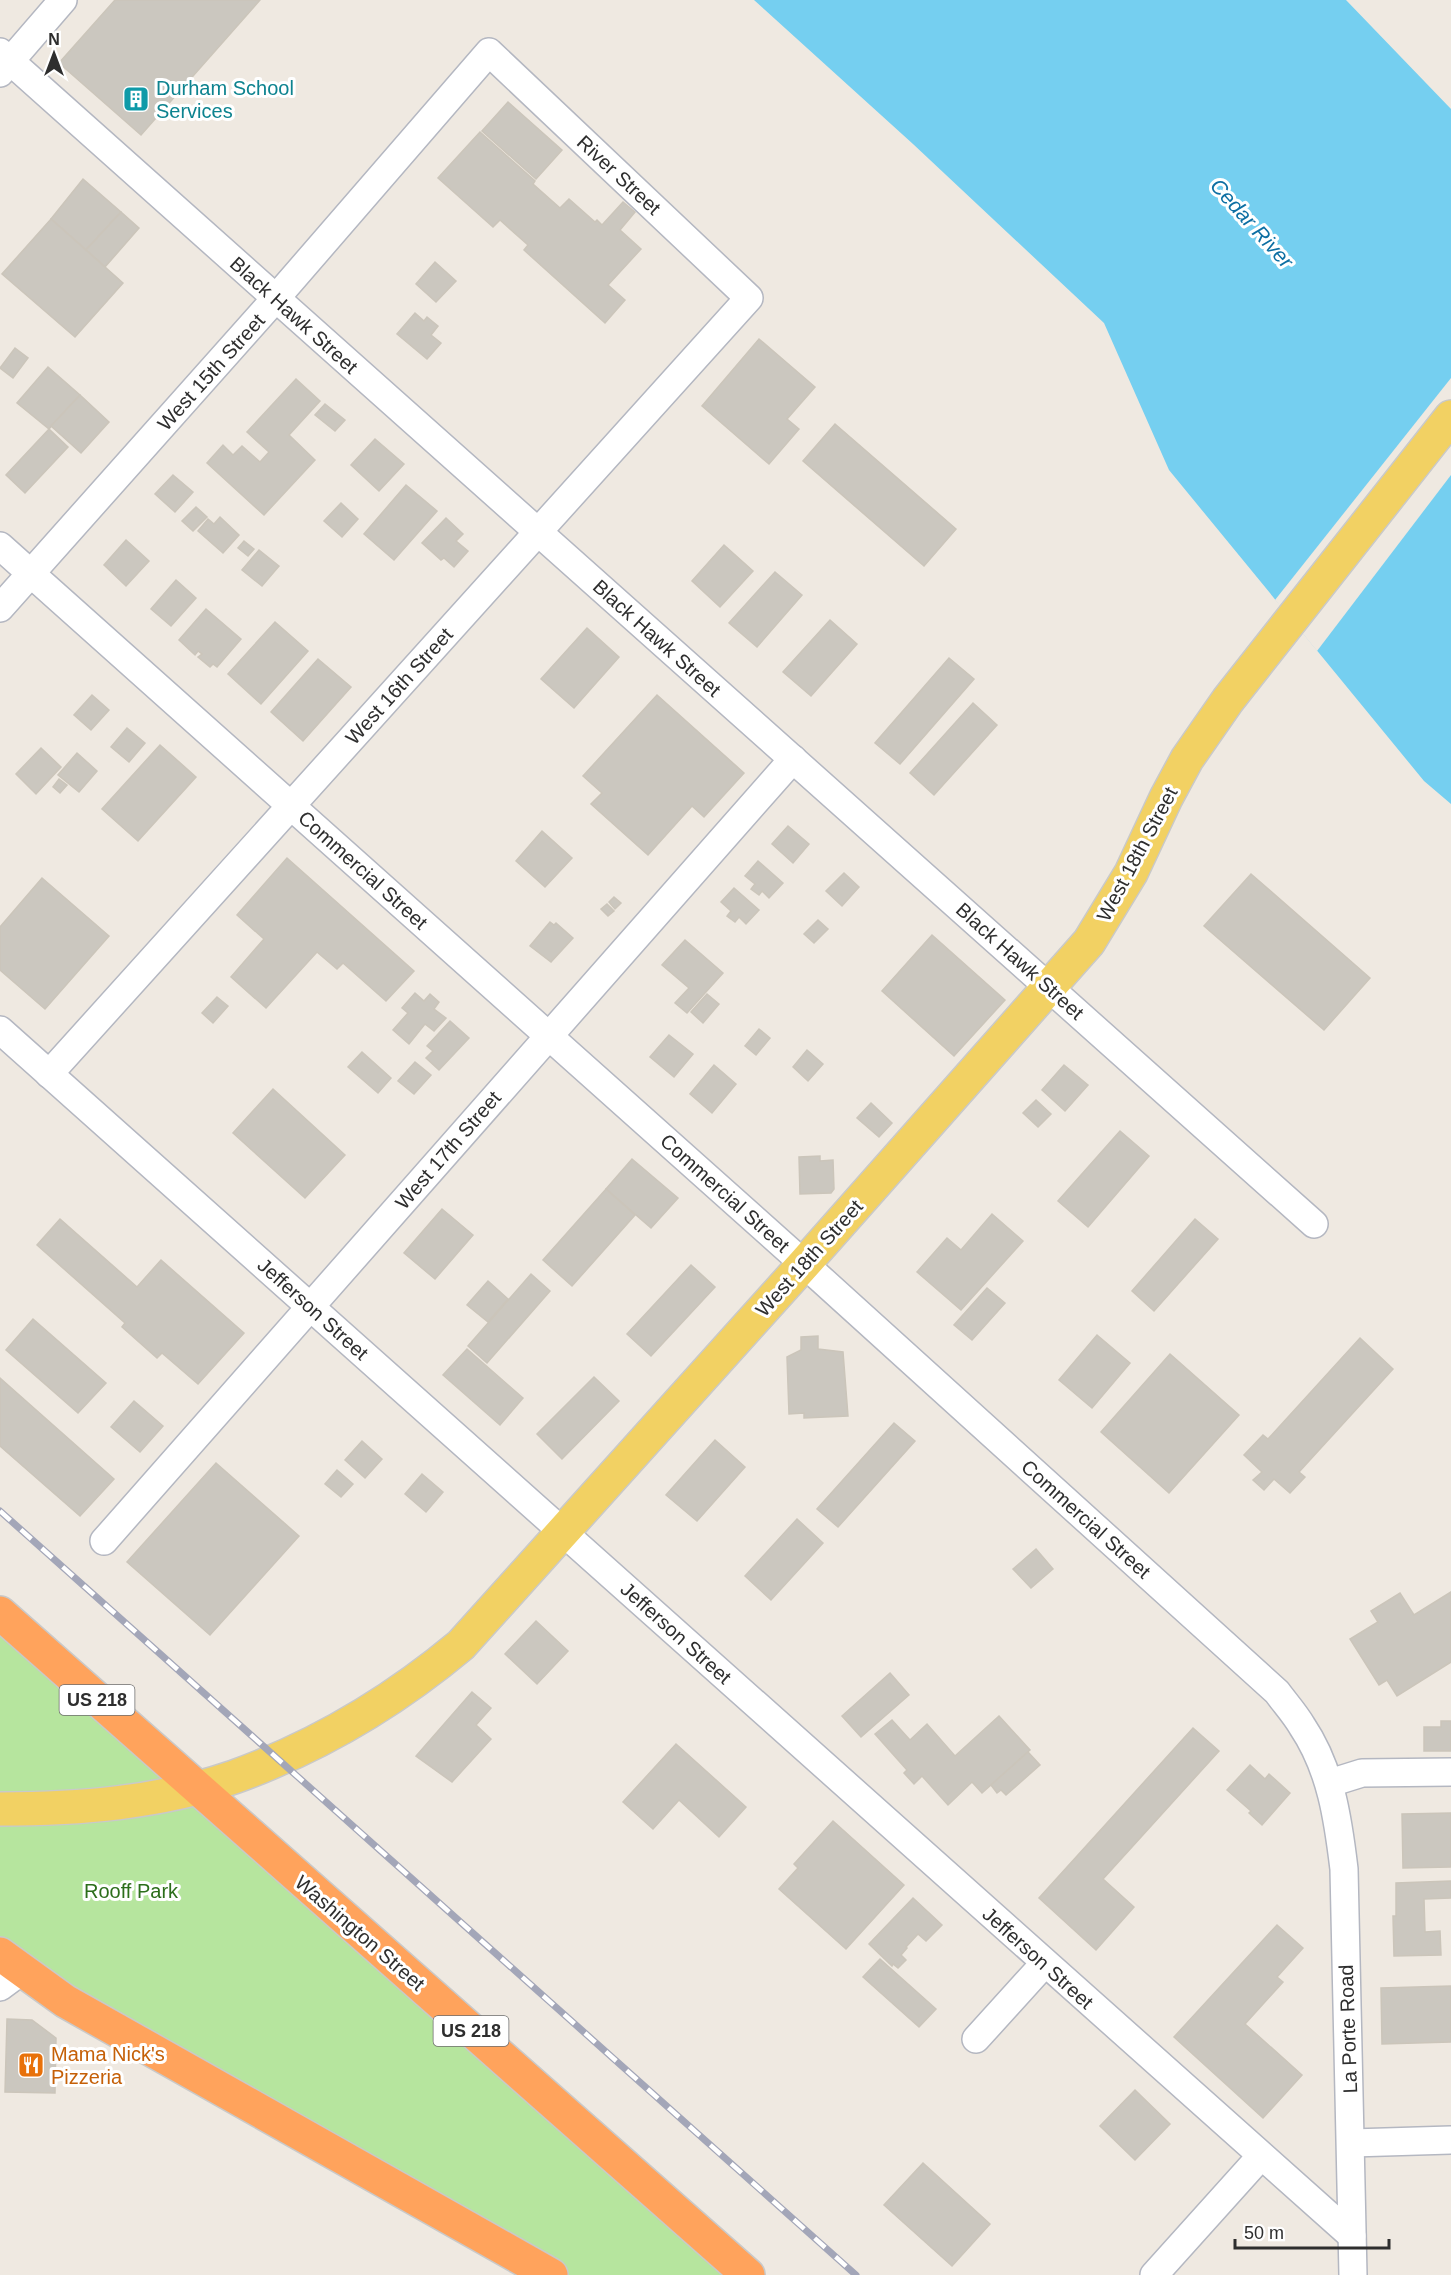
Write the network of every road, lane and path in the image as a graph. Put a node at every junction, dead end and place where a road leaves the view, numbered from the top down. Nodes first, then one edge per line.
1 (63, 0) edge
2 (489, 52) joint
3 (3, 62) edge
4 (276, 298) junction
5 (749, 298) joint
6 (1451, 417) edge
7 (538, 532) junction
8 (0, 546) edge
9 (31, 573) junction
10 (0, 608) edge
11 (793, 759) junction
12 (291, 805) junction
13 (1049, 987) junction
14 (0, 1030) edge
15 (549, 1036) junction
16 (49, 1074) junction
17 (1314, 1224) dead end
18 (804, 1264) junction
19 (310, 1306) junction
20 (562, 1532) junction
21 (104, 1541) dead end
22 (0, 1613) edge
23 (1451, 1772) edge
24 (1330, 1783) junction
25 (195, 1787) junction
26 (0, 1809) edge
27 (1044, 1964) junction
28 (8, 1971) edge
29 (976, 2039) dead end
30 (1451, 2140) edge
31 (1352, 2143) junction
32 (1261, 2156) junction
33 (1352, 2236) junction
34 (551, 2275) edge
35 (748, 2275) edge
36 (1155, 2275) edge
37 (1353, 2275) edge

1 - 3 street
2 - 4 street, West 15th Street
2 - 5 street, River Street
3 - 4 street, Black Hawk Street
4 - 7 street, Black Hawk Street
4 - 9 street, West 15th Street
5 - 7 street, West 16th Street
6 - 13 main road, West 18th Street
7 - 11 street, Black Hawk Street
7 - 12 street, West 16th Street
8 - 9 street, Commercial Street
9 - 10 street, West 15th Street
9 - 12 street, Commercial Street
11 - 13 street, Black Hawk Street
11 - 15 street, West 17th Street
12 - 15 street, Commercial Street
12 - 16 street, West 16th Street
13 - 17 street, Black Hawk Street
13 - 18 main road, West 18th Street
14 - 16 street, Jefferson Street
15 - 18 street, Commercial Street
15 - 19 street, West 17th Street
16 - 19 street, Jefferson Street
18 - 20 main road, West 18th Street
18 - 24 street, Commercial Street
19 - 20 street, Jefferson Street
19 - 21 street, West 17th Street
20 - 25 main road, West 18th Street
20 - 27 street, Jefferson Street
22 - 25 highway, Washington Street / US 218
23 - 24 street
24 - 31 street, La Porte Road
25 - 26 main road, West 18th Street
25 - 35 highway, Washington Street / US 218
27 - 29 street
27 - 32 street, Jefferson Street
28 - 34 highway
30 - 31 street
31 - 33 street, La Porte Road
32 - 33 street, Jefferson Street
32 - 36 street
33 - 37 street, La Porte Road

